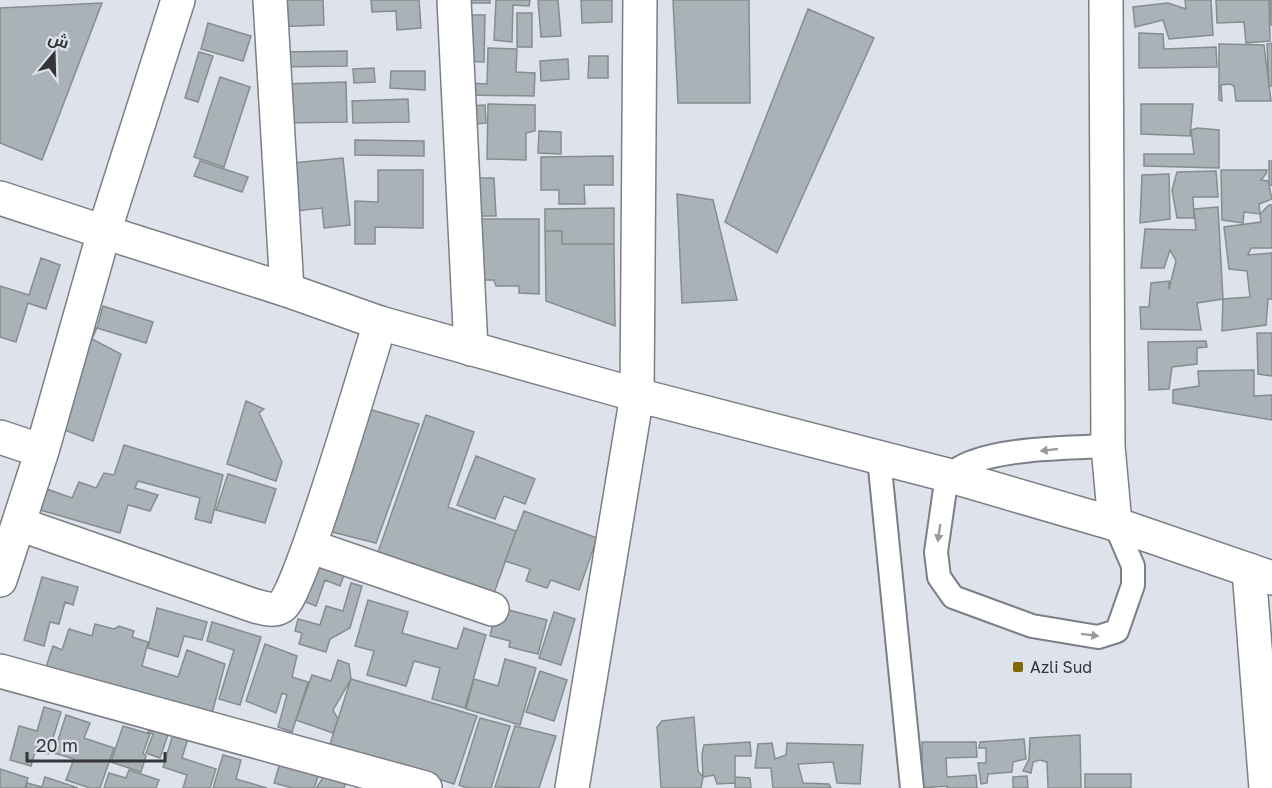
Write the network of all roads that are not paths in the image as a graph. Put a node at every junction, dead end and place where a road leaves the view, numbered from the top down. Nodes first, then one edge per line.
1 (178, 0) edge
2 (270, 0) edge
3 (454, 0) edge
4 (640, 0) edge
5 (1106, 0) edge
6 (0, 198) edge
7 (104, 232) junction
8 (287, 290) junction
9 (380, 323) junction
10 (471, 349) junction
11 (637, 395) junction
12 (0, 437) edge
13 (1108, 446) junction
14 (42, 451) junction
15 (879, 458) junction
16 (947, 475) junction
17 (18, 524) junction
18 (1115, 524) junction
19 (309, 546) junction
20 (1260, 574) edge
21 (0, 580) edge
22 (492, 609) dead end
23 (0, 670) edge
24 (425, 788) edge
25 (572, 788) edge
26 (912, 788) edge
27 (1266, 788) edge

1 - 7 street
2 - 8 street
3 - 10 street
4 - 11 street
5 - 13 street
6 - 7 street
7 - 8 street
7 - 14 street
8 - 9 street
9 - 10 street
9 - 19 street
10 - 11 street
11 - 15 street
11 - 25 street
12 - 14 street
13 -> 16 lane
13 - 18 street
14 - 17 street
15 - 16 street
15 - 26 lane
16 - 18 street
16 -> 18 lane
17 - 19 street
17 - 21 street
18 - 20 street
19 - 22 street
20 - 27 street
23 - 24 street

